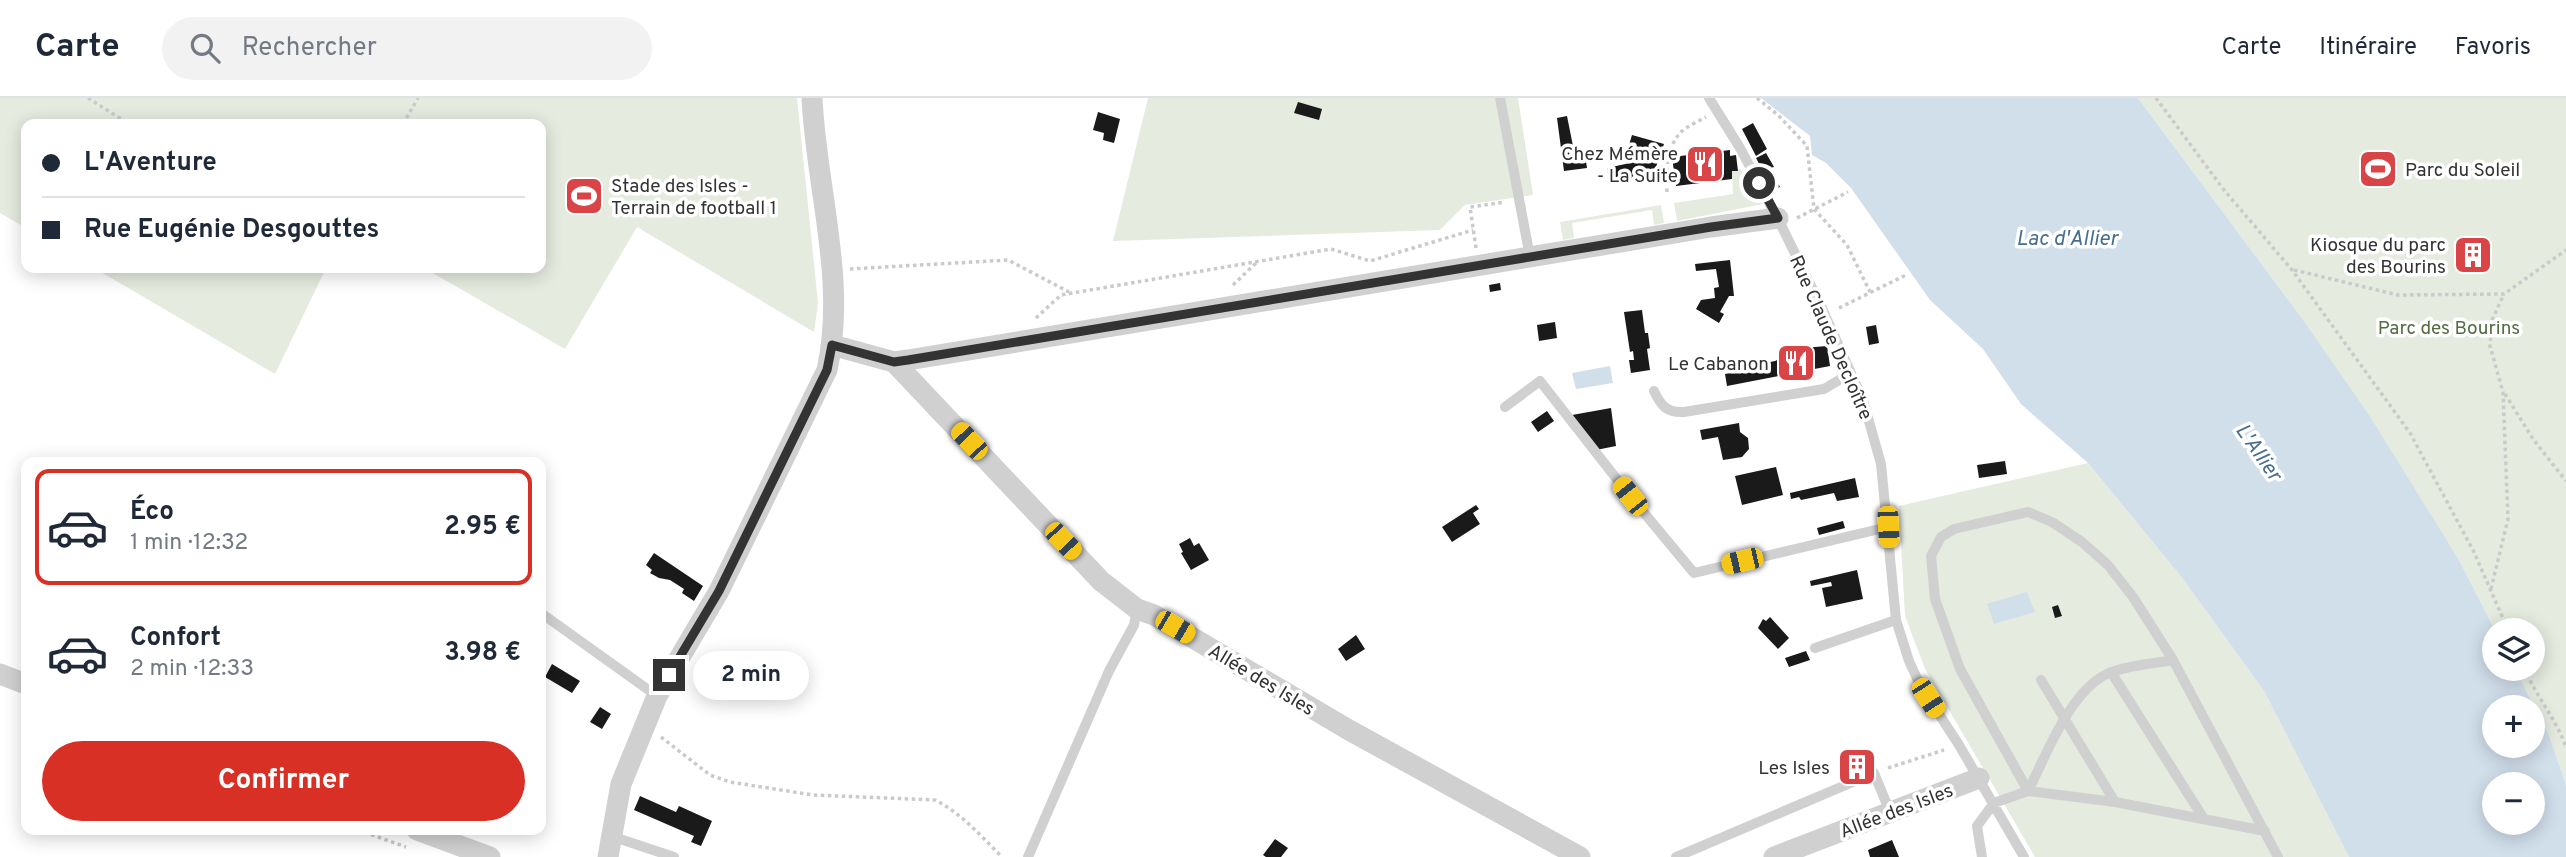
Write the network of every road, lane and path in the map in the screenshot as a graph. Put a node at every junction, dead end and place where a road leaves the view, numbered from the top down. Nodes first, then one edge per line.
1 (88, 98) edge
2 (418, 98) edge
3 (812, 98) edge
4 (1500, 98) edge
5 (1709, 98) edge
6 (1757, 98) edge
7 (2156, 98) edge
8 (1717, 111) junction
9 (122, 119) edge
10 (406, 119) edge
11 (1667, 192) dead end
12 (1848, 192) dead end
13 (1814, 209) junction
14 (1788, 218) junction
15 (1473, 230) dead end
16 (2566, 250) edge
17 (1530, 257) junction
18 (1257, 262) junction
19 (832, 270) junction
20 (2292, 270) junction
21 (1906, 275) dead end
22 (1227, 291) dead end
23 (1071, 292) junction
24 (1870, 292) junction
25 (2504, 294) junction
26 (1840, 307) dead end
27 (1020, 341) junction
28 (832, 345) junction
29 (894, 362) junction
30 (1851, 373) junction
31 (1654, 391) dead end
32 (2503, 392) junction
33 (1505, 407) dead end
34 (2566, 481) edge
35 (1888, 527) junction
36 (2491, 591) junction
37 (1137, 609) junction
38 (546, 616) edge
39 (2503, 618) edge
40 (1896, 620) junction
41 (1815, 648) dead end
42 (2173, 660) junction
43 (2111, 672) junction
44 (0, 674) edge
45 (2040, 680) dead end
46 (2530, 681) edge
47 (21, 682) edge
48 (657, 696) junction
49 (2065, 719) junction
50 (643, 729) junction
51 (2560, 732) junction
52 (2566, 733) edge
53 (1959, 745) junction
54 (2566, 747) edge
55 (1874, 773) junction
56 (1979, 778) junction
57 (2028, 791) junction
58 (2115, 802) junction
59 (1994, 803) junction
60 (1890, 812) junction
61 (2204, 819) junction
62 (2265, 831) junction
63 (388, 835) edge
64 (611, 836) junction
65 (412, 839) edge
66 (490, 857) edge
67 (608, 857) edge
68 (674, 857) edge
69 (1002, 857) edge
70 (1028, 857) edge
71 (1580, 857) edge
72 (1676, 857) edge
73 (1774, 857) edge
74 (1982, 857) edge
75 (2024, 857) edge
76 (2278, 857) edge

1 - 9 path
2 - 10 path
3 - 19 street
4 - 17 lane
5 - 8 lane, Rue Claude Decloître
6 - 13 path
7 - 20 path
8 - 11 path
8 - 14 lane, Rue Claude Decloître
12 - 13 path
13 - 14 path
13 - 24 path
14 - 17 street
14 - 30 lane, Rue Claude Decloître
15 - 18 path
16 - 25 path
17 - 27 street
18 - 22 path
18 - 23 path
19 - 23 path
19 - 28 street
20 - 25 path
20 - 36 path
21 - 24 path
23 - 27 path
24 - 26 path
25 - 32 path
27 - 29 street
28 - 29 street
28 - 48 street
29 - 37 street, Allée des Isles
30 - 31 lane
30 - 35 lane, Rue Claude Decloître
32 - 34 path
32 - 36 path
33 - 35 lane
35 - 40 lane, Rue Claude Decloître
36 - 39 path
37 - 70 lane
37 - 71 street, Allée des Isles
38 - 48 lane
40 - 41 lane
40 - 53 lane, Rue Claude Decloître
42 - 43 lane
42 - 57 lane
42 - 62 lane
43 - 49 lane
43 - 61 lane
44 - 47 street
45 - 49 lane
46 - 51 path
48 - 50 street
49 - 57 lane
49 - 58 lane
50 - 64 street
50 - 69 path
51 - 52 path
51 - 54 path
53 - 55 path
53 - 56 lane, Rue Claude Decloître
55 - 60 lane
55 - 72 lane
56 - 59 lane, Rue Claude Decloître
56 - 60 street, Allée des Isles
57 - 58 lane
57 - 59 lane
58 - 61 lane
59 - 74 lane
59 - 75 lane, Rue Claude Decloître
60 - 73 street, Allée des Isles
61 - 62 lane
62 - 76 lane
63 - 65 path
64 - 67 street
64 - 68 lane
65 - 66 street

